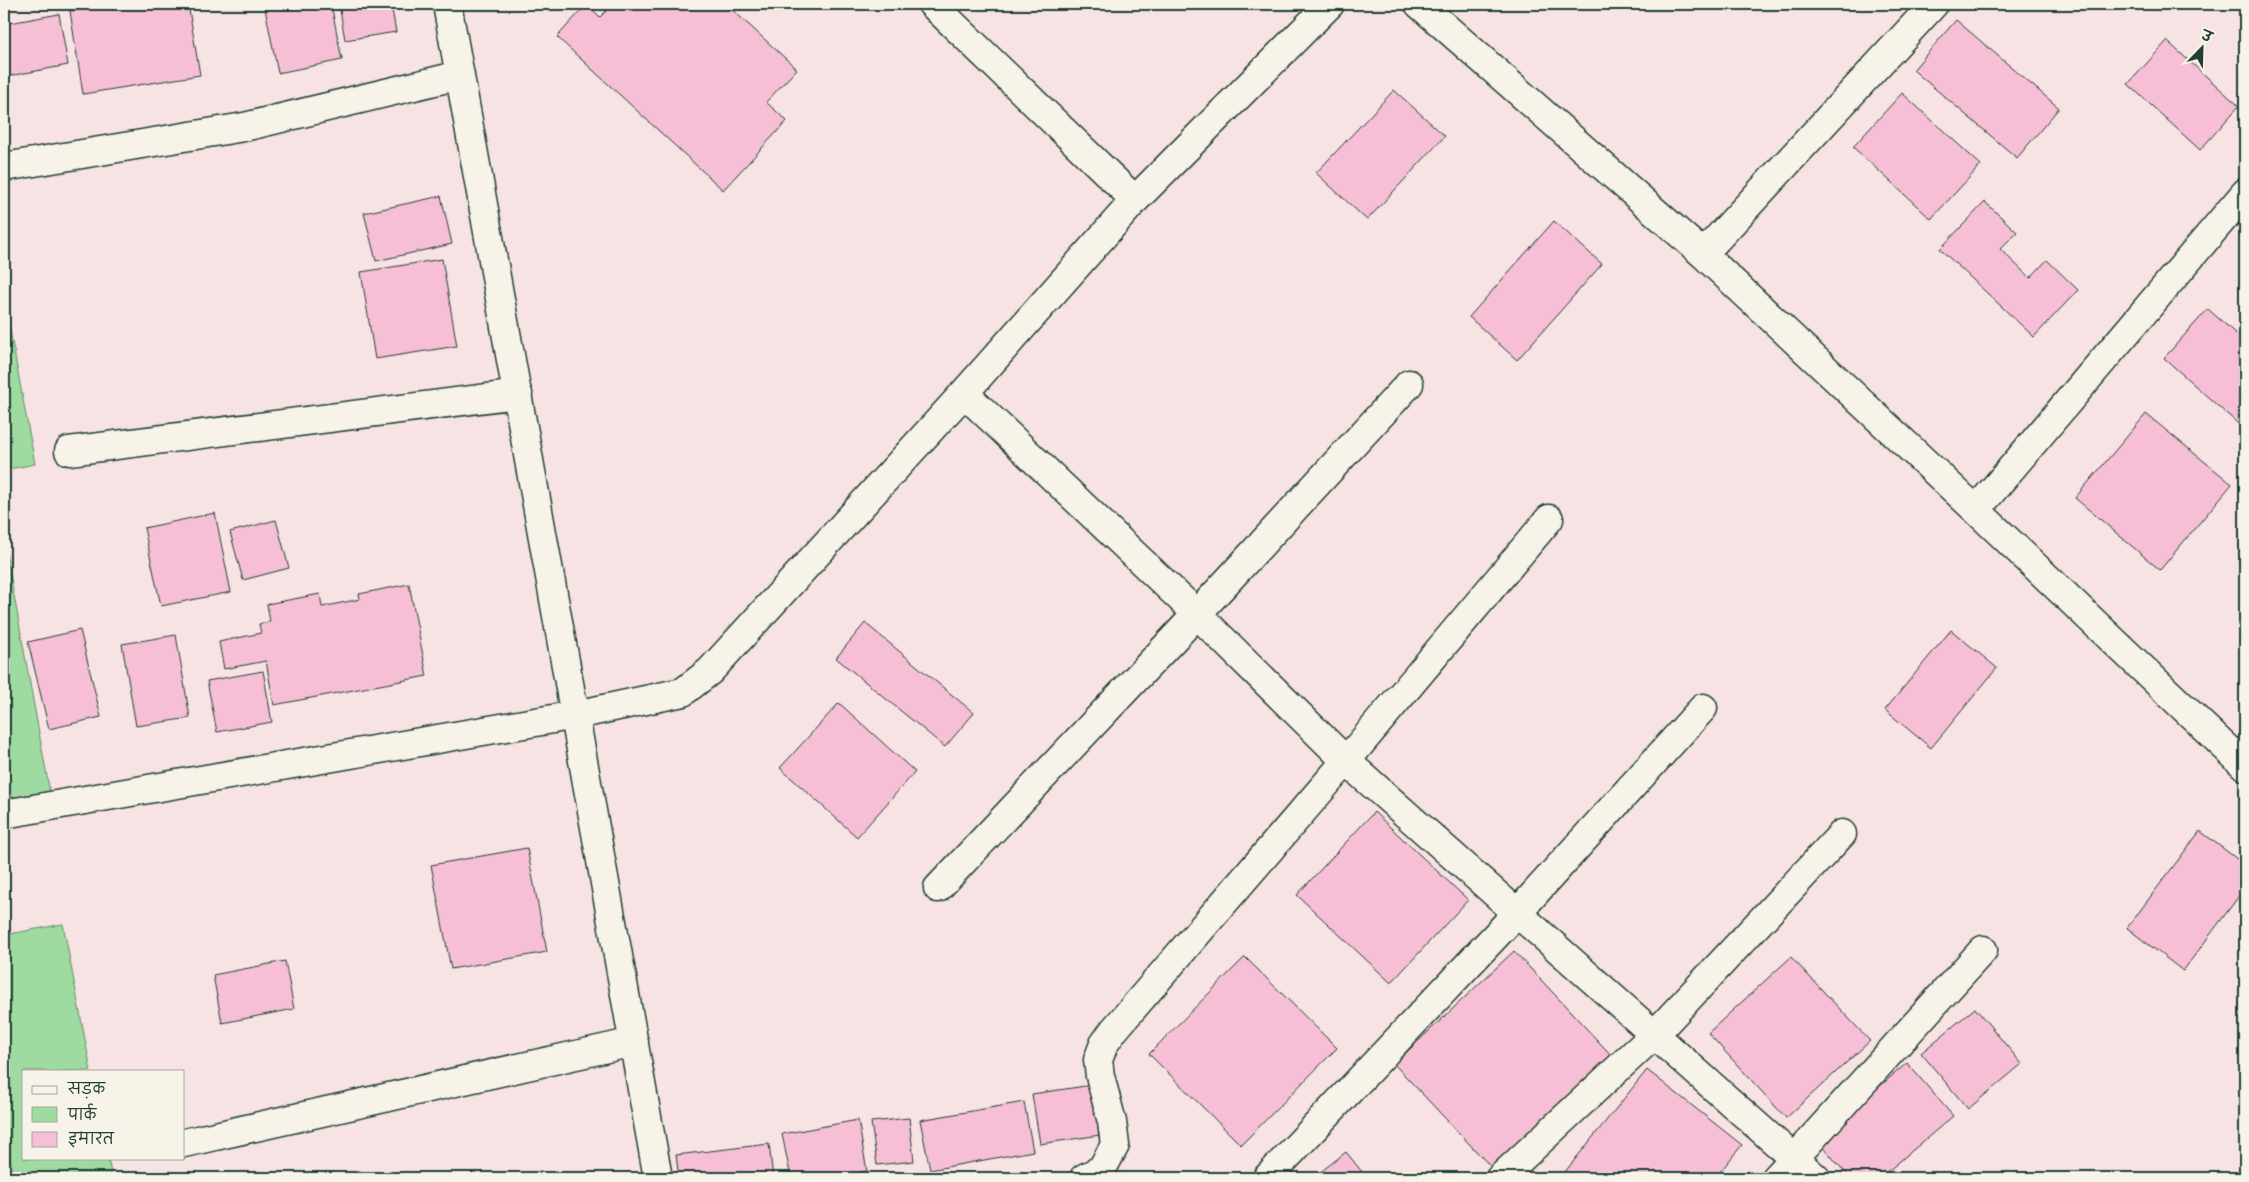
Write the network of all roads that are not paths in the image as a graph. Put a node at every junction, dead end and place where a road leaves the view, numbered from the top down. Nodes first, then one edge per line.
1 (447, 4) edge
2 (933, 4) edge
3 (1330, 4) edge
4 (1419, 4) edge
5 (1934, 4) edge
6 (460, 75) junction
7 (4, 167) edge
8 (2245, 193) edge
9 (1135, 200) junction
10 (1702, 254) junction
11 (1409, 384) dead end
12 (964, 393) junction
13 (518, 394) junction
14 (69, 451) dead end
15 (1976, 510) junction
16 (1550, 519) dead end
17 (1198, 614) junction
18 (1703, 708) dead end
19 (576, 715) junction
20 (2241, 754) edge
21 (1346, 761) junction
22 (4, 814) edge
23 (1842, 834) dead end
24 (938, 888) dead end
25 (1517, 913) junction
26 (1983, 950) dead end
27 (1654, 1035) junction
28 (634, 1042) junction
29 (185, 1143) edge
30 (1785, 1169) edge
31 (658, 1178) edge
32 (1084, 1178) edge
33 (1267, 1178) edge
34 (1500, 1178) edge
35 (1816, 1178) edge

1 - 6 street
2 - 9 street
3 - 9 street
4 - 10 street
5 - 10 street
6 - 7 street
6 - 13 street
8 - 15 street
9 - 12 street
10 - 15 street
11 - 17 street
12 - 17 street
12 - 19 street
13 - 14 street
13 - 19 street
15 - 20 street
16 - 21 street
17 - 21 street
17 - 24 street
18 - 25 street
19 - 22 street
19 - 28 street
21 - 25 street
21 - 32 street
23 - 27 street
25 - 27 street
25 - 33 street
26 - 30 street
27 - 30 street
27 - 34 street
28 - 29 street
28 - 31 street
30 - 35 street

